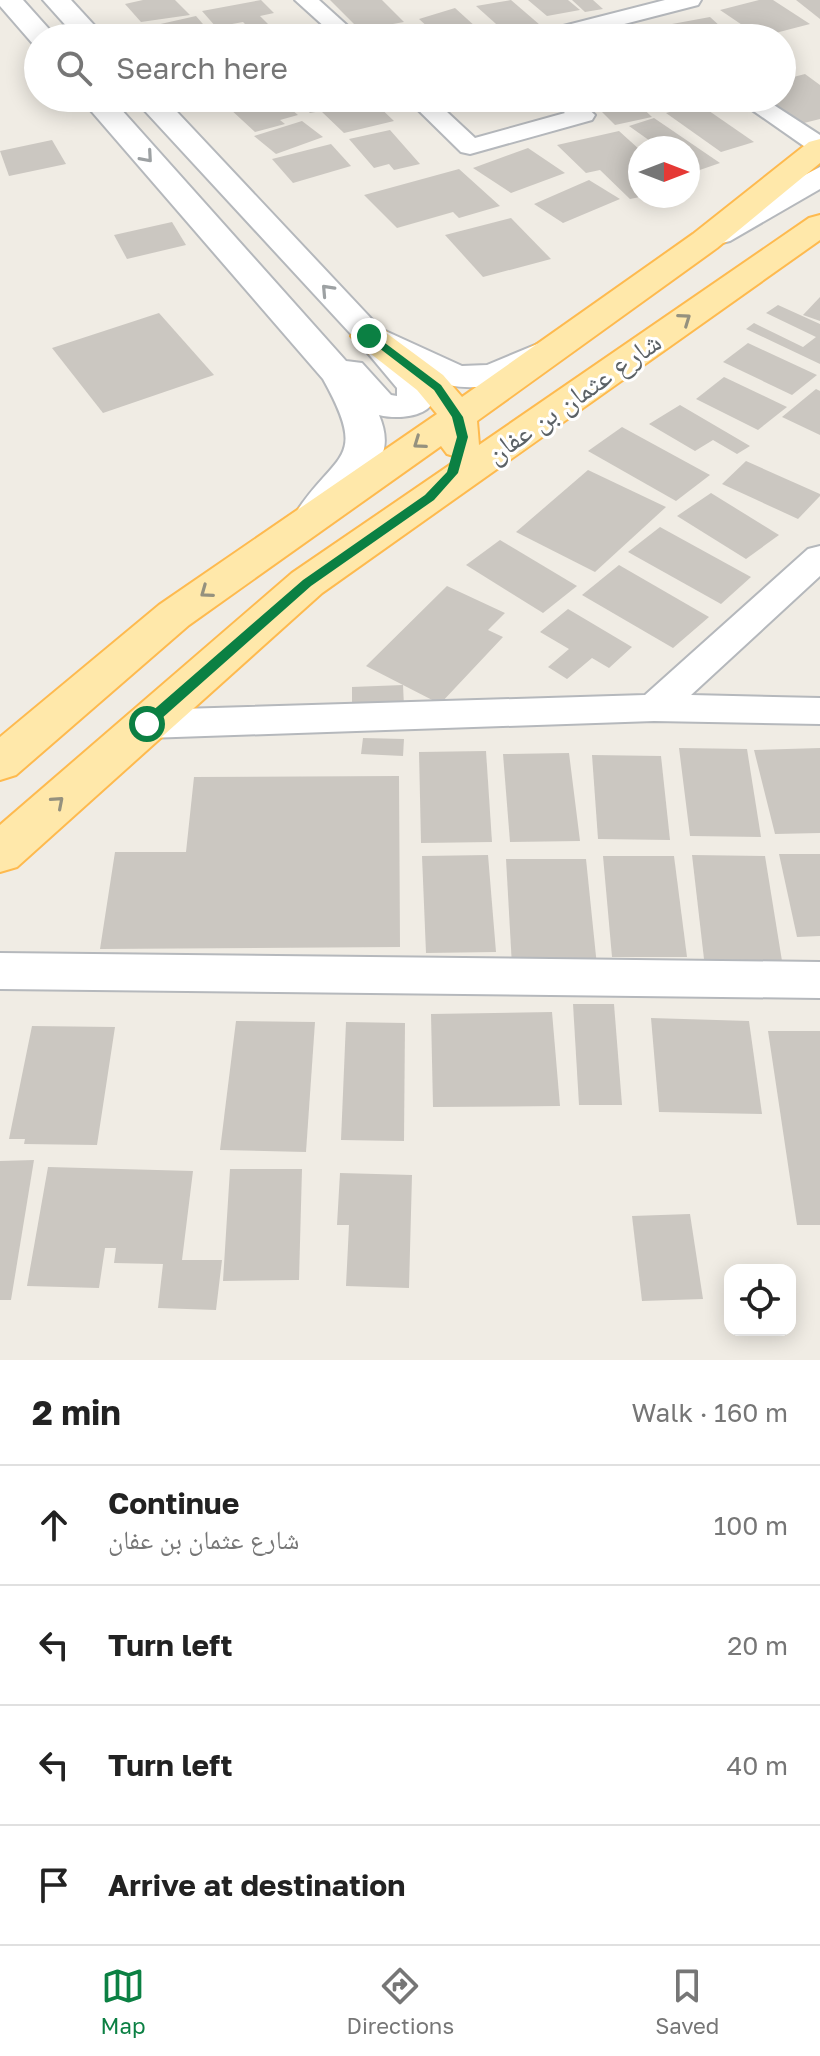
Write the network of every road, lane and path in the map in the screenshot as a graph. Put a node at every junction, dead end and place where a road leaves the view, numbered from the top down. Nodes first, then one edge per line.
1 (9, 0) edge
2 (56, 0) edge
3 (306, 0) edge
4 (690, 0) edge
5 (624, 17) junction
6 (30, 24) edge
7 (79, 24) edge
8 (334, 24) edge
9 (597, 24) edge
10 (634, 24) edge
11 (107, 112) edge
12 (161, 112) edge
13 (433, 112) edge
14 (579, 112) edge
15 (768, 112) edge
16 (820, 147) edge
17 (820, 176) edge
18 (820, 225) edge
19 (705, 241) junction
20 (300, 331) junction
21 (369, 336) junction
22 (564, 343) junction
23 (457, 417) junction
24 (429, 498) junction
25 (314, 515) junction
26 (820, 557) edge
27 (654, 708) junction
28 (820, 711) edge
29 (147, 724) junction
30 (0, 763) edge
31 (0, 853) edge
32 (0, 971) edge
33 (820, 980) edge

1 - 6 street
2 - 7 street
3 - 8 street
4 - 5 street
5 - 9 street
5 - 10 street
11 -> 20 street
21 -> 12 street
13 - 14 street
15 - 16 street
16 - 19 main road, شارع عثمان بن عفان
17 - 19 street
24 -> 18 main road, شارع عثمان بن عفان
19 - 22 main road, شارع عثمان بن عفان
20 - 21 street
20 - 25 street
21 - 22 street
21 - 23 main road
22 - 23 main road, شارع عثمان بن عفان
23 - 24 main road
23 -> 25 main road, شارع عثمان بن عفان
24 - 29 main road, شارع عثمان بن عفان
25 -> 30 main road, شارع عثمان بن عفان
26 - 27 street
27 - 28 street
27 - 29 street
31 -> 29 main road, شارع عثمان بن عفان
32 - 33 street

